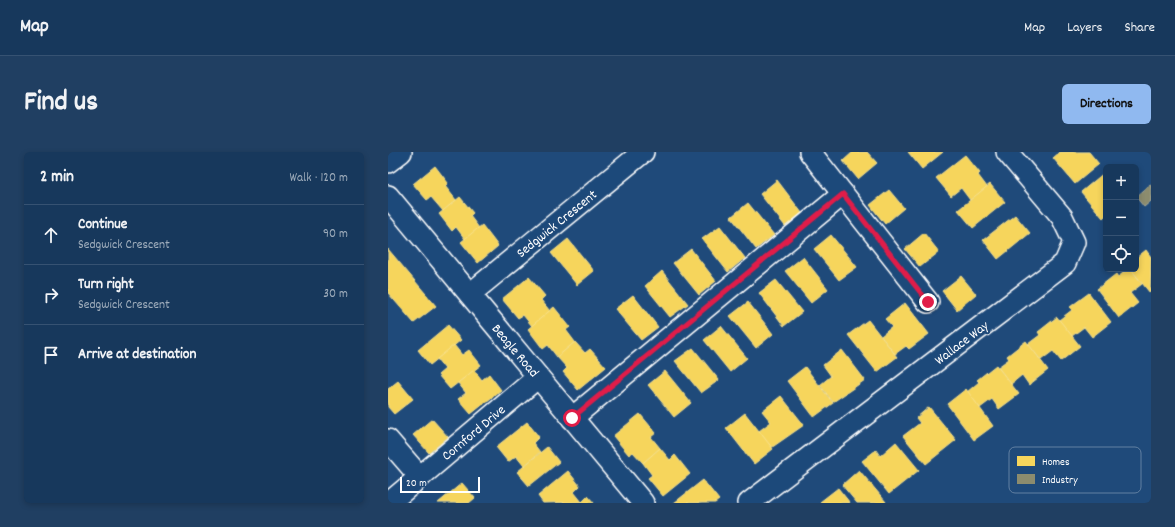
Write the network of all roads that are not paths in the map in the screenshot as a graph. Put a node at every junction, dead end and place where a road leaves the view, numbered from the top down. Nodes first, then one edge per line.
1 (401, 152) edge
2 (643, 152) edge
3 (810, 152) edge
4 (1007, 152) edge
5 (388, 162) edge
6 (843, 194) junction
7 (388, 196) edge
8 (470, 294) junction
9 (928, 302) dead end
10 (538, 377) junction
11 (572, 418) junction
12 (388, 440) edge
13 (420, 477) junction
14 (389, 503) edge
15 (643, 503) edge
16 (749, 503) edge

1 - 5 street
2 - 8 street, Sedgwick Crescent
3 - 6 street
4 - 16 street, Wallace Way
6 - 9 street
6 - 11 street
7 - 8 street, Beagle Road
8 - 10 street, Beagle Road
10 - 11 street, Beagle Road
10 - 13 street, Cornford Drive
11 - 15 street, Beagle Road
12 - 13 street
13 - 14 street, Cornford Drive

